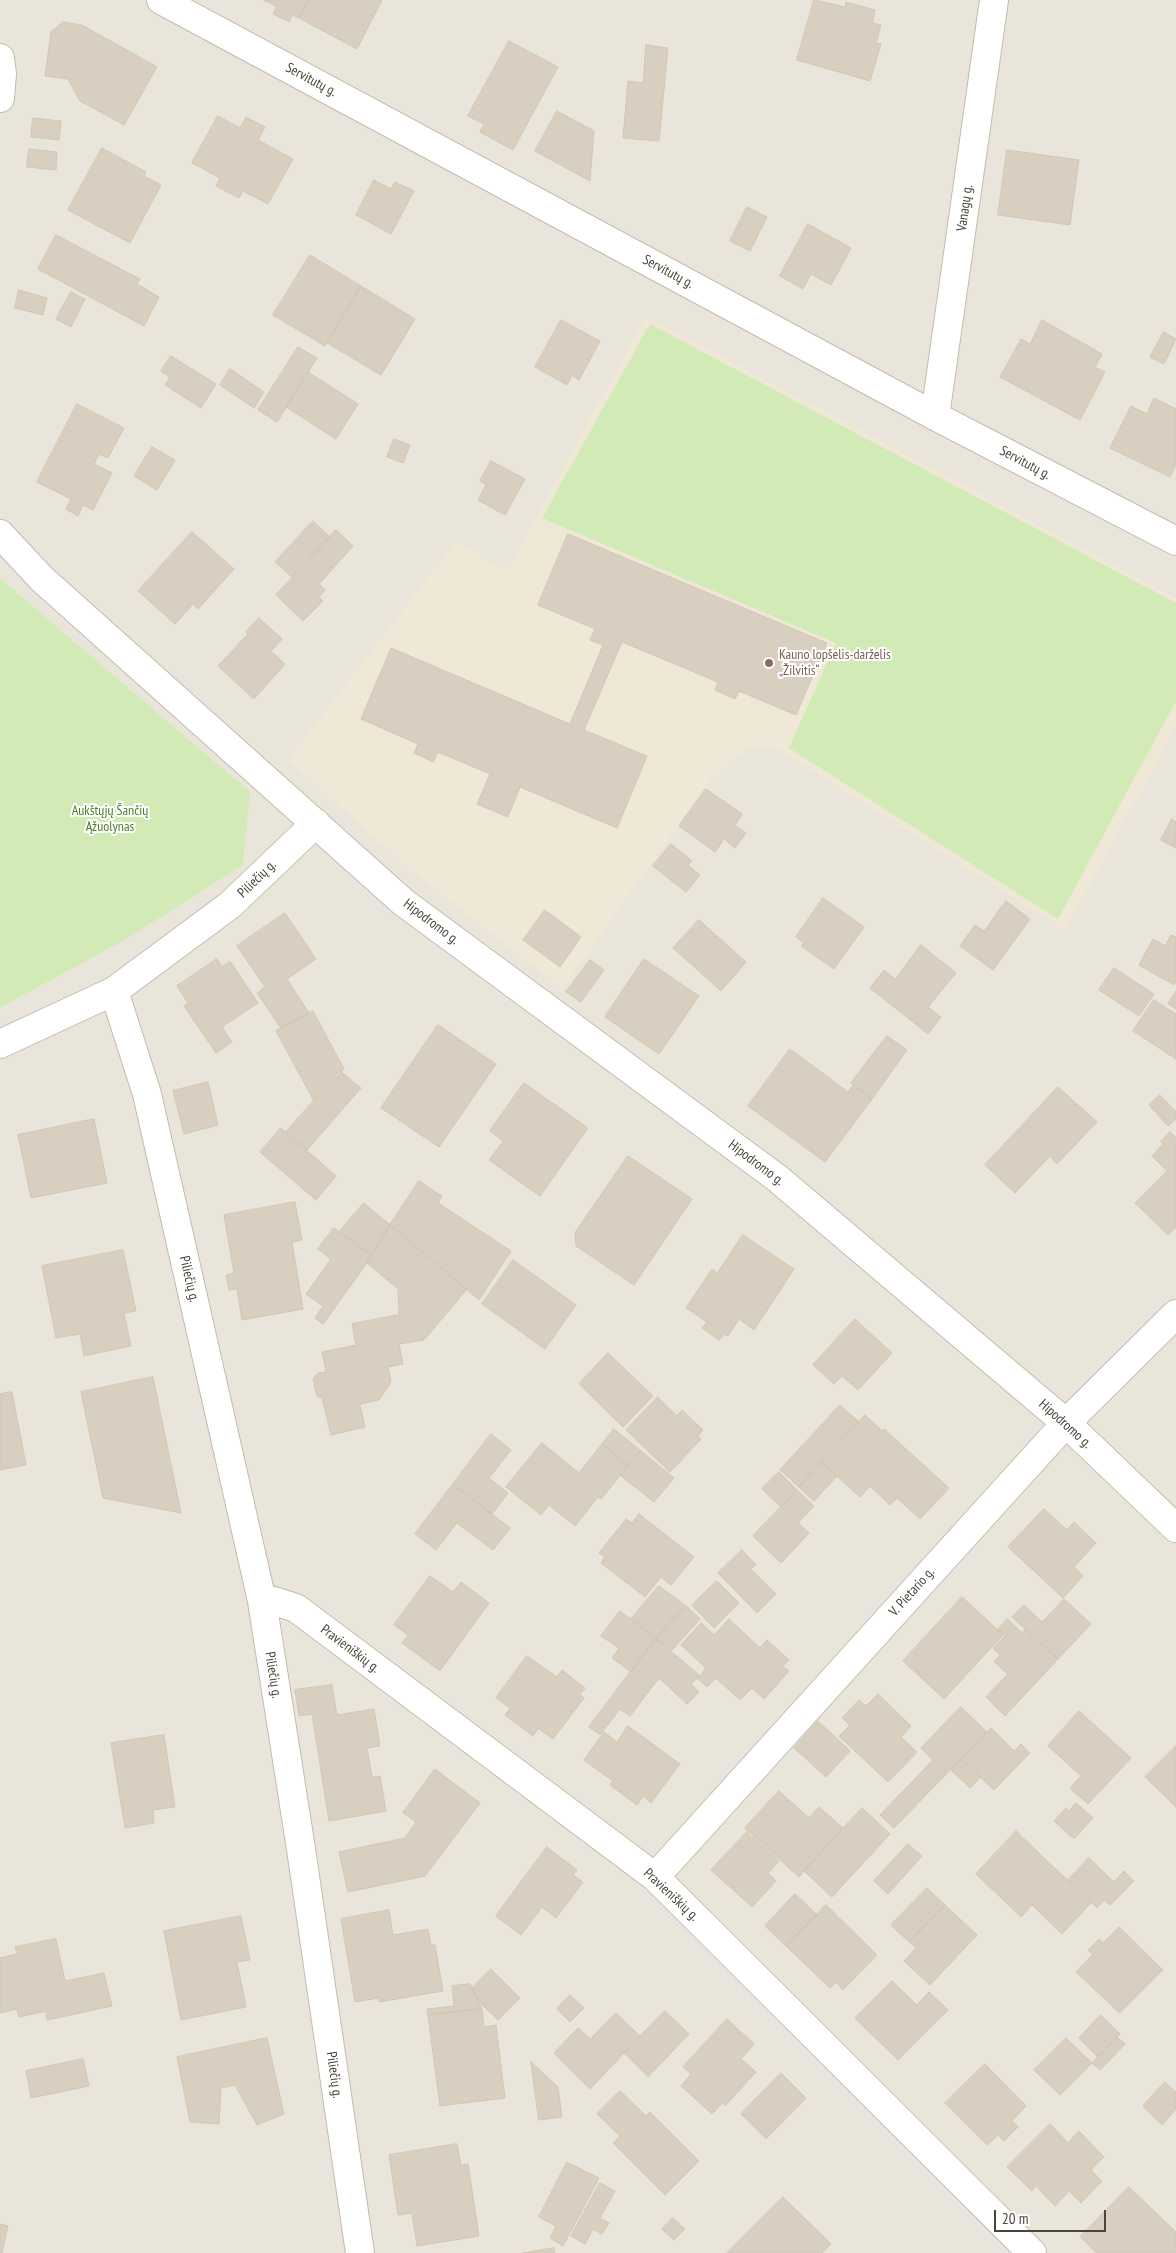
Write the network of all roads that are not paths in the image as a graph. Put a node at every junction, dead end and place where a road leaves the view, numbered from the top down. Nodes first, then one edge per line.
1 (161, 0) edge
2 (994, 0) edge
3 (0, 58) edge
4 (0, 98) edge
5 (936, 416) junction
6 (0, 534) edge
7 (1176, 541) edge
8 (316, 823) junction
9 (114, 991) junction
10 (0, 1044) edge
11 (1176, 1314) edge
12 (1066, 1423) junction
13 (1176, 1528) edge
14 (262, 1601) junction
15 (655, 1877) junction
16 (360, 2253) edge
17 (1032, 2253) edge

1 - 5 street, Servitutų g.
2 - 5 street, Vanagų g.
3 - 4 street
5 - 7 street, Servitutų g.
6 - 8 street
8 - 9 street, Piliečių g.
8 - 12 street, Hipodromo g.
9 - 10 street
9 - 14 street, Piliečių g.
11 - 12 street, V. Pietario g.
12 - 13 street, Hipodromo g.
12 - 15 street, V. Pietario g.
14 - 15 street, Pravieniškių g.
14 - 16 street, Piliečių g.
15 - 17 street, Pravieniškių g.

